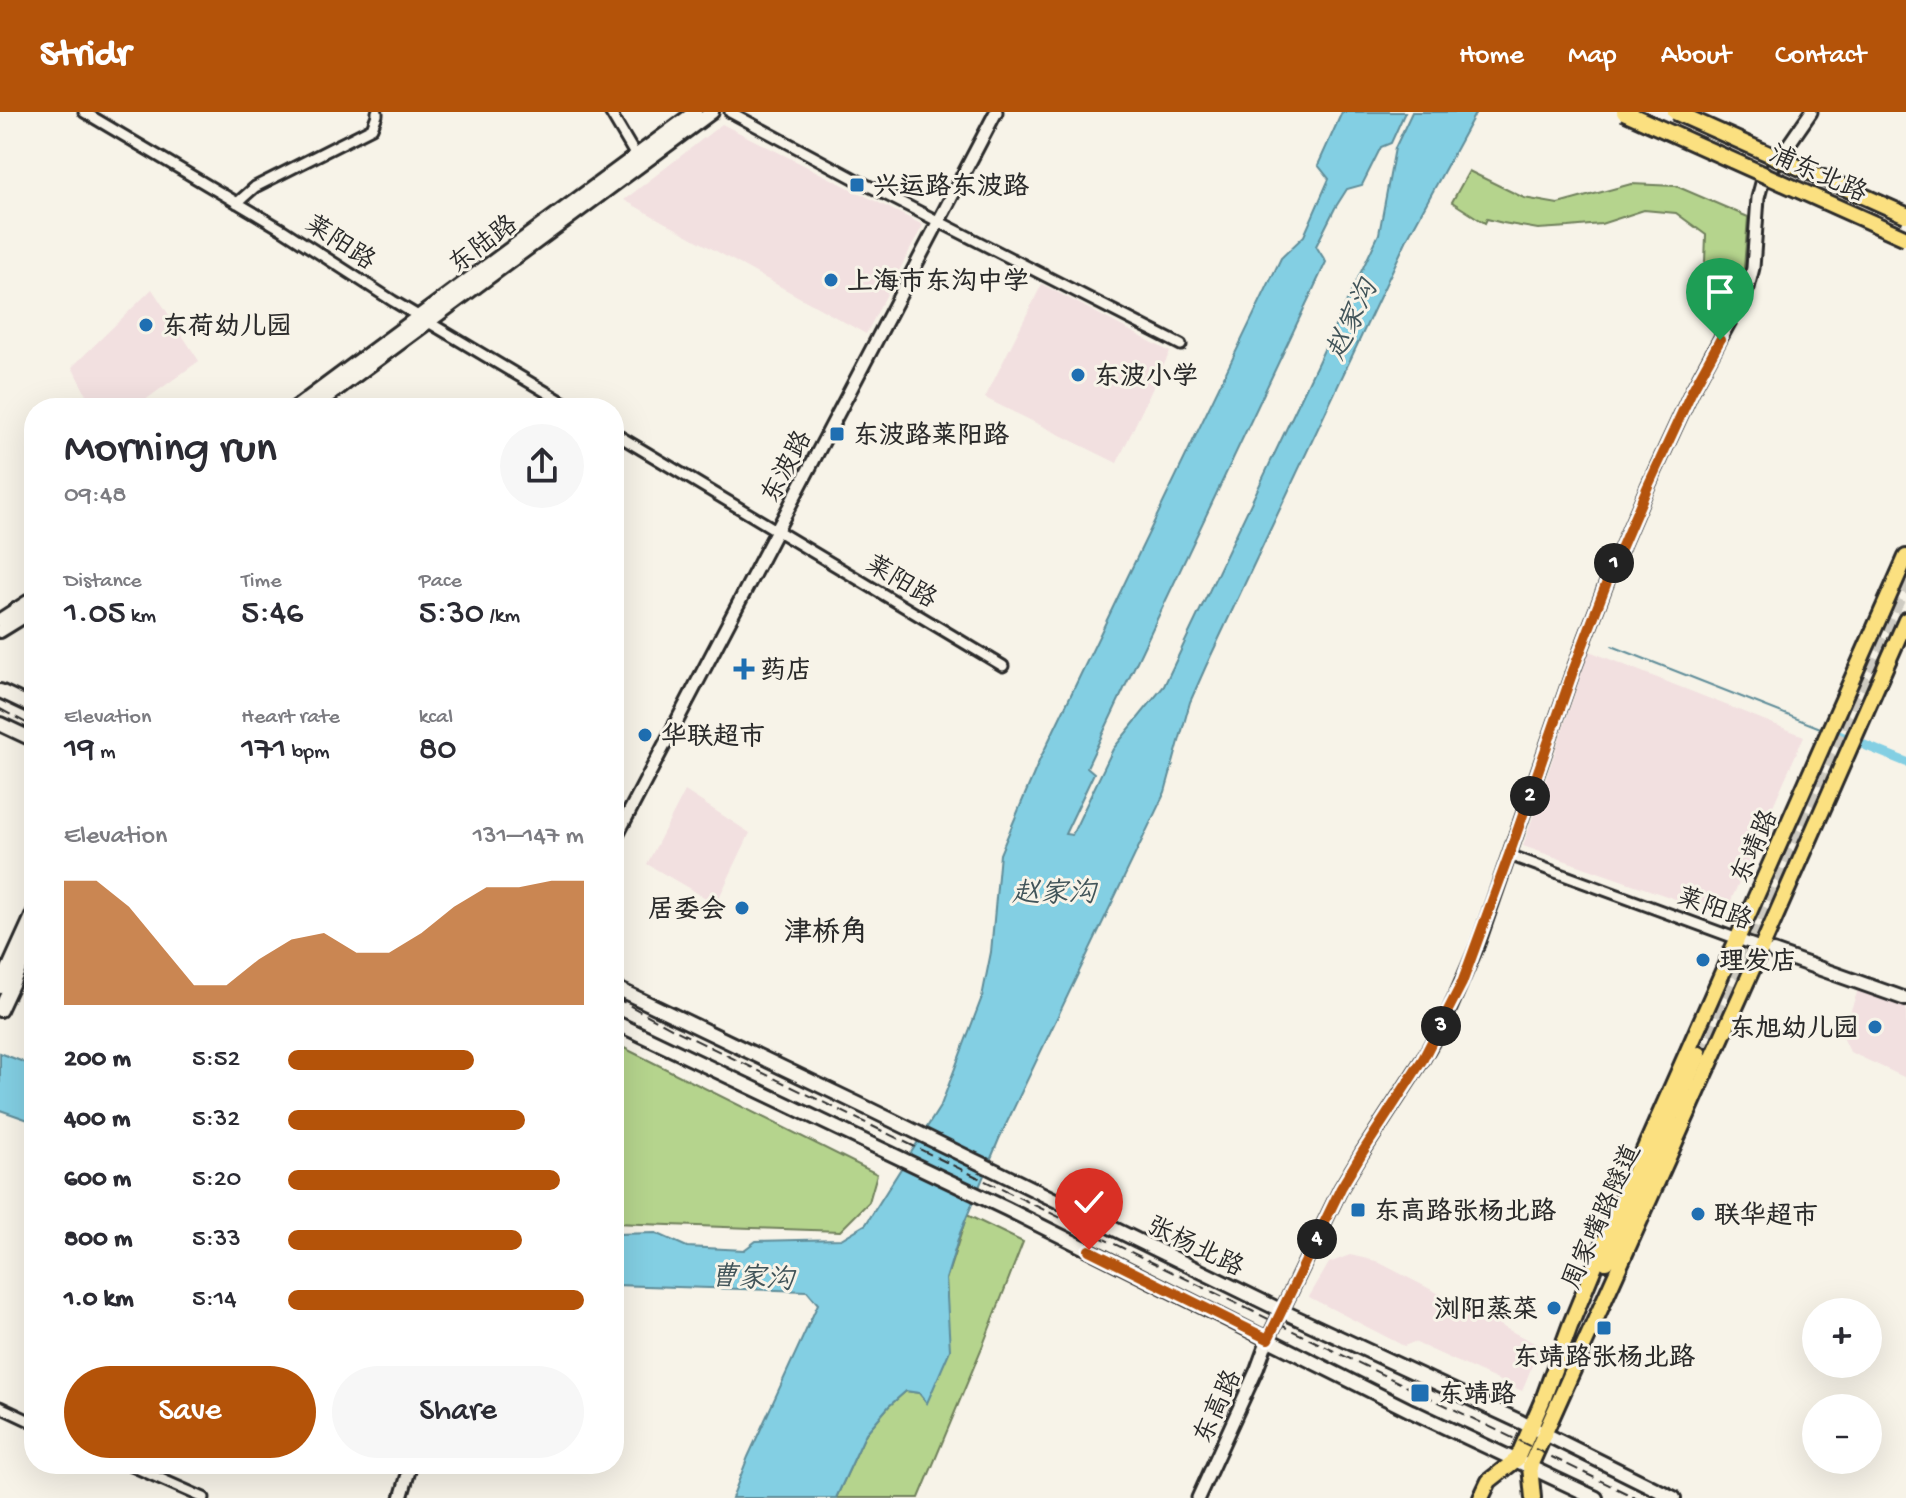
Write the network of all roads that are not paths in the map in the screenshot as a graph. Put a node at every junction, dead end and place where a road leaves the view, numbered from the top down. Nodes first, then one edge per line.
1 (84, 112) edge
2 (377, 112) edge
3 (610, 112) edge
4 (695, 112) edge
5 (712, 112) edge
6 (730, 112) edge
7 (996, 112) edge
8 (1624, 112) edge
9 (1675, 112) edge
10 (1811, 112) edge
11 (636, 156) junction
12 (237, 203) junction
13 (1906, 215) edge
14 (938, 222) junction
15 (1906, 238) edge
16 (424, 319) junction
17 (1181, 345) dead end
18 (309, 398) edge
19 (325, 398) edge
20 (556, 398) edge
21 (624, 439) edge
22 (776, 531) junction
23 (1906, 557) edge
24 (24, 604) edge
25 (1906, 605) edge
26 (24, 616) edge
27 (0, 620) edge
28 (1906, 620) edge
29 (0, 631) edge
30 (1003, 666) dead end
31 (0, 691) edge
32 (24, 702) edge
33 (0, 724) edge
34 (24, 735) edge
35 (624, 822) edge
36 (1509, 855) junction
37 (1769, 930) junction
38 (24, 934) edge
39 (1737, 939) junction
40 (1767, 950) junction
41 (24, 958) edge
42 (0, 987) edge
43 (624, 992) edge
44 (1906, 999) edge
45 (0, 1010) edge
46 (624, 1027) edge
47 (1699, 1054) tunnel mouth
48 (1282, 1311) junction
49 (1268, 1339) junction
50 (1544, 1397) junction
51 (0, 1407) edge
52 (24, 1418) edge
53 (1537, 1431) junction
54 (1523, 1462) junction
55 (150, 1474) edge
56 (408, 1474) edge
57 (204, 1498) edge
58 (401, 1498) edge
59 (1198, 1498) edge
60 (1481, 1498) edge
61 (1533, 1498) edge
62 (1596, 1498) edge
63 (1674, 1498) edge

1 - 12 street, 莱阳路
2 - 12 street
3 - 11 street
4 - 11 main road, 东陆路
5 - 16 main road, 东陆路
6 - 14 street
7 - 14 street, 东波路
8 - 15 main road, 浦东北路, bridge
9 - 13 main road, 浦东北路, bridge
10 - 36 street, 东高路
11 - 16 main road, 东陆路
12 - 16 street, 莱阳路
14 - 17 street
14 - 22 street, 东波路
16 - 18 main road, 东陆路
16 - 19 main road, 东陆路
16 - 20 street, 莱阳路
21 - 22 street, 莱阳路
22 - 30 street, 莱阳路
22 - 35 street, 东波路
23 - 39 main road, 东靖路
24 - 27 main road
25 - 37 main road
26 - 29 main road
28 - 37 main road, 东靖路
31 - 32 main road
33 - 34 main road
36 - 39 street, 莱阳路
36 - 48 street, 东高路
37 - 40 main road, 东靖路
38 - 42 main road
39 - 40 street, 莱阳路
39 - 50 main road, 东靖路
40 - 44 main road, 莱阳路
40 - 53 main road, 东靖路
41 - 45 main road
43 - 48 main road, 张杨北路
46 - 49 main road, 张杨北路
47 - 50 main road, 周家嘴路隧道
48 - 49 street, 东高路
48 - 53 main road, 张杨北路
49 - 54 main road, 张杨北路
49 - 59 street, 东高路
50 - 53 main road, 东靖路
51 - 52 street
53 - 54 main road, 东靖路
53 - 63 main road, 张杨北路
54 - 60 main road, 东靖路
54 - 61 main road, 东靖路
54 - 62 main road, 张杨北路
55 - 57 street
56 - 58 street

